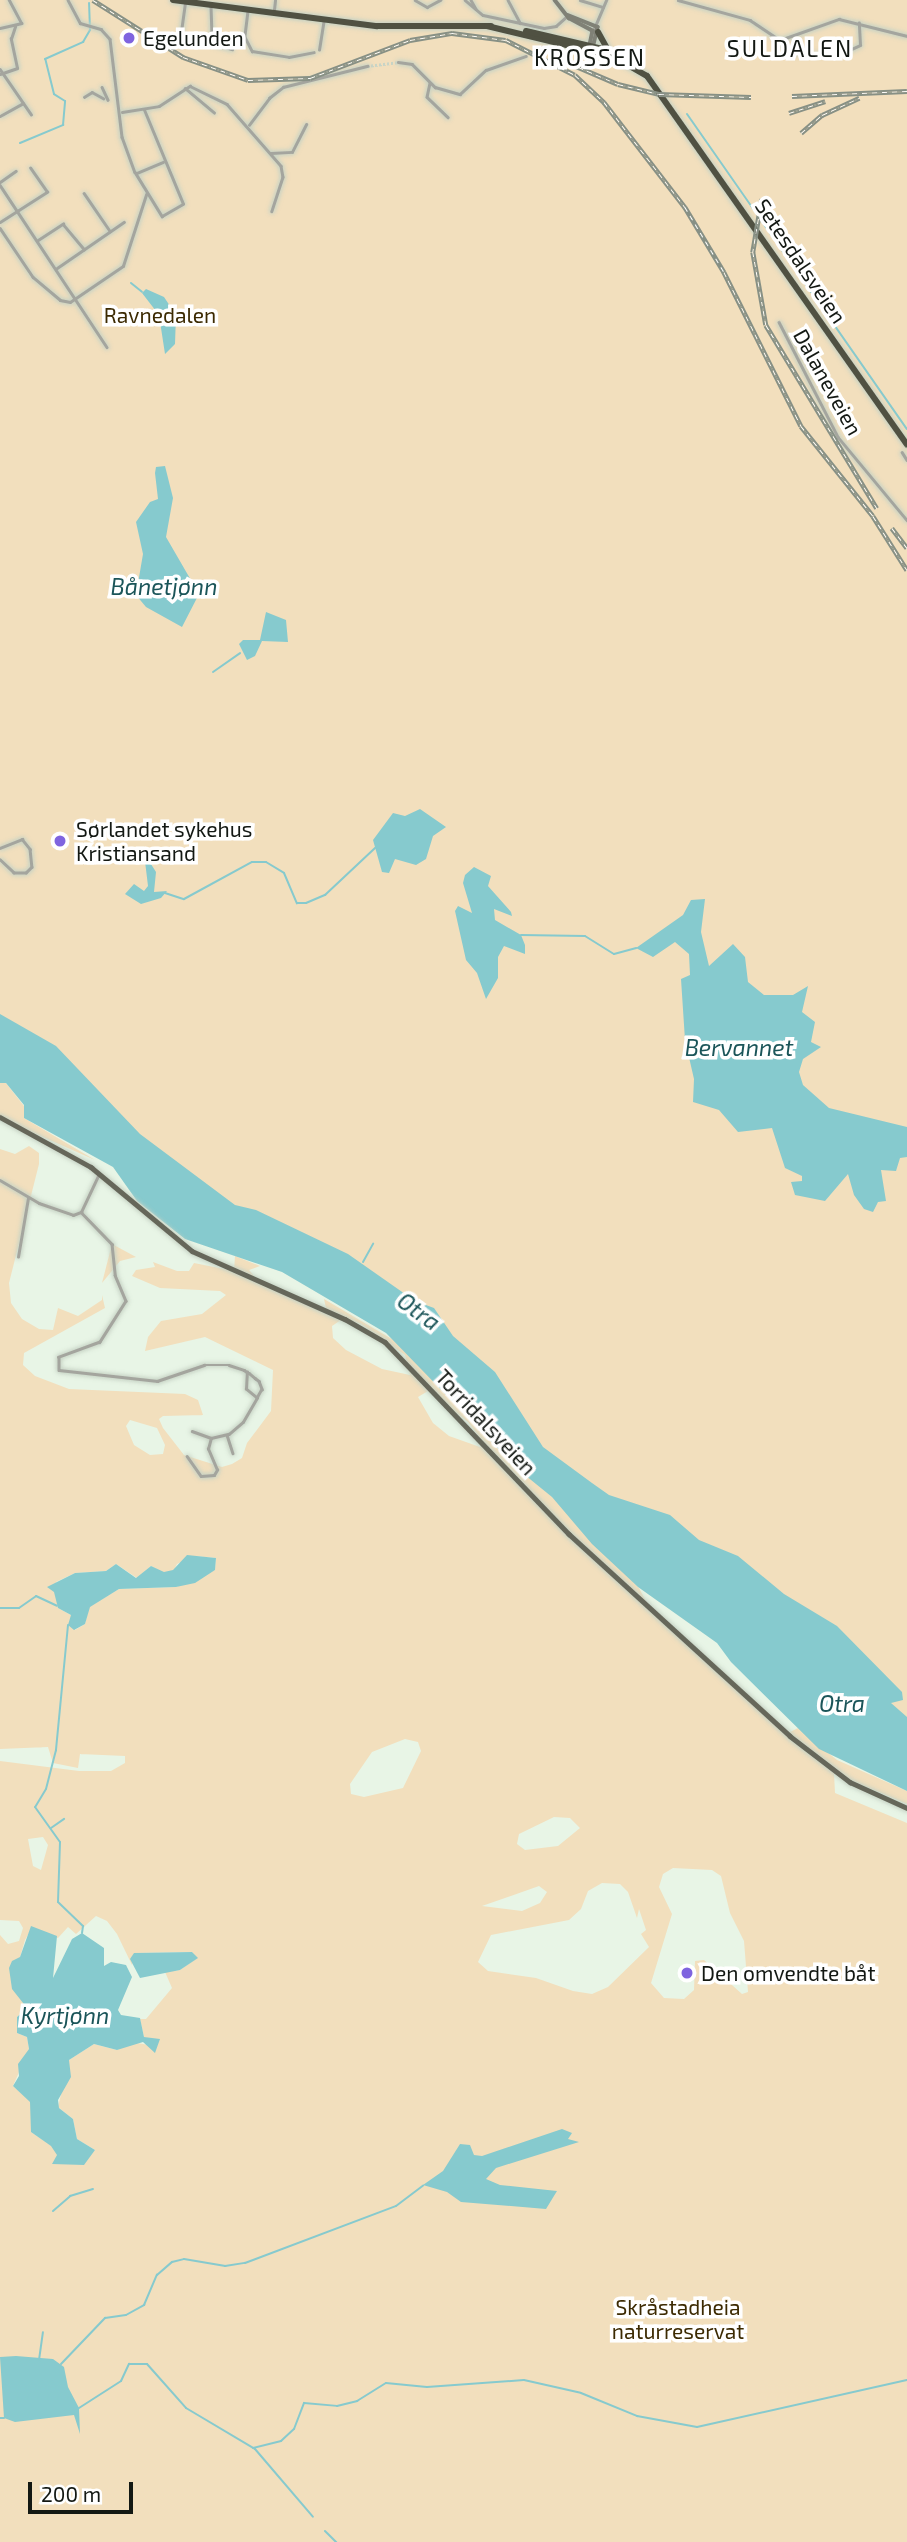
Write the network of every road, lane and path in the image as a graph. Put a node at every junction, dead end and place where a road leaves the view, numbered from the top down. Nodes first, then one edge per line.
1 (9, 0) edge
2 (68, 0) edge
3 (275, 0) edge
4 (415, 0) edge
5 (440, 0) edge
6 (465, 0) edge
7 (471, 0) edge
8 (508, 0) edge
9 (555, 0) edge
10 (580, 0) edge
11 (606, 0) edge
12 (678, 0) edge
13 (180, 2) edge
14 (211, 6) junction
15 (603, 8) junction
16 (248, 11) junction
17 (478, 12) junction
18 (274, 14) junction
19 (568, 15) junction
20 (324, 20) junction
21 (520, 23) junction
22 (859, 23) junction
23 (15, 27) junction
24 (0, 28) edge
25 (597, 28) junction
26 (907, 36) edge
27 (780, 43) junction
28 (179, 46) dead end
29 (592, 47) junction
30 (232, 50) dead end
31 (609, 51) junction
32 (526, 56) dead end
33 (398, 62) tunnel mouth
34 (367, 66) tunnel mouth
35 (1, 72) edge
36 (430, 83) junction
37 (102, 87) dead end
38 (185, 88) junction
39 (84, 97) dead end
40 (103, 98) dead end
41 (667, 99) junction
42 (108, 100) dead end
43 (23, 103) junction
44 (144, 110) junction
45 (122, 112) junction
46 (214, 112) dead end
47 (30, 114) dead end
48 (0, 116) edge
49 (448, 117) dead end
50 (306, 124) dead end
51 (249, 125) junction
52 (271, 153) junction
53 (163, 162) junction
54 (30, 167) dead end
55 (16, 172) dead end
56 (135, 174) junction
57 (0, 184) edge
58 (84, 193) dead end
59 (146, 195) junction
60 (18, 211) junction
61 (272, 211) dead end
62 (0, 222) edge
63 (124, 222) dead end
64 (0, 228) edge
65 (110, 231) junction
66 (38, 240) junction
67 (84, 250) junction
68 (57, 268) junction
69 (77, 298) junction
70 (779, 322) dead end
71 (107, 346) dead end
72 (907, 444) edge
73 (902, 452) dead end
74 (907, 460) edge
75 (907, 520) edge
76 (0, 848) edge
77 (0, 860) edge
78 (0, 1117) edge
79 (100, 1173) junction
80 (0, 1180) edge
81 (28, 1198) junction
82 (81, 1212) junction
83 (18, 1257) dead end
84 (247, 1372) junction
85 (257, 1398) junction
86 (192, 1431) dead end
87 (227, 1435) junction
88 (211, 1438) junction
89 (233, 1453) dead end
90 (187, 1456) dead end
91 (907, 1808) edge

1 - 23 street
2 - 45 street
3 - 18 street
4 - 5 street
6 - 17 street
7 - 17 street
8 - 21 street
9 - 19 main road
10 - 15 street
11 - 15 street
12 - 27 street
13 - 14 highway, Setesdalsveien
13 - 28 street, Setesdalsveien
14 - 16 highway, Setesdalsveien
14 - 30 street
15 - 25 street
16 - 18 highway, Setesdalsveien
16 - 20 street
17 - 21 street
18 - 20 highway, Setesdalsveien
19 - 21 street
19 - 25 main road
20 - 29 highway, Setesdalsveien
22 - 26 street
22 - 27 street
22 - 27 street
23 - 24 street
23 - 35 street
25 - 29 main road
25 - 31 highway
29 - 31 highway, Setesdalsveien
29 - 41 highway, Setesdalsveien
31 - 41 highway, Setesdalsveien
32 - 36 street
33 - 36 street
34 - 51 street
35 - 43 street
36 - 49 street
37 - 42 street
38 - 44 street
38 - 46 street
38 - 51 street
39 - 40 street
41 - 72 highway, Setesdalsveien
43 - 47 street
43 - 48 street
44 - 45 street
44 - 53 street
45 - 56 street
50 - 52 street
51 - 52 street
52 - 61 street
53 - 56 street
53 - 59 street
54 - 60 street
55 - 57 street
56 - 59 street
57 - 60 street
58 - 65 street
59 - 69 street
60 - 62 street
60 - 66 street
63 - 65 street
64 - 69 street
65 - 67 street
66 - 67 street
66 - 68 street
67 - 68 street
68 - 69 street
69 - 71 street
70 - 75 street, Dalaneveien
73 - 74 street
76 - 77 street
78 - 79 main road, Torridalsveien
79 - 82 street
79 - 91 main road, Torridalsveien
80 - 81 street
81 - 82 street
81 - 83 street
82 - 84 street
84 - 85 street
84 - 85 street
85 - 87 street
86 - 88 street
87 - 88 street
87 - 89 street
88 - 90 street

